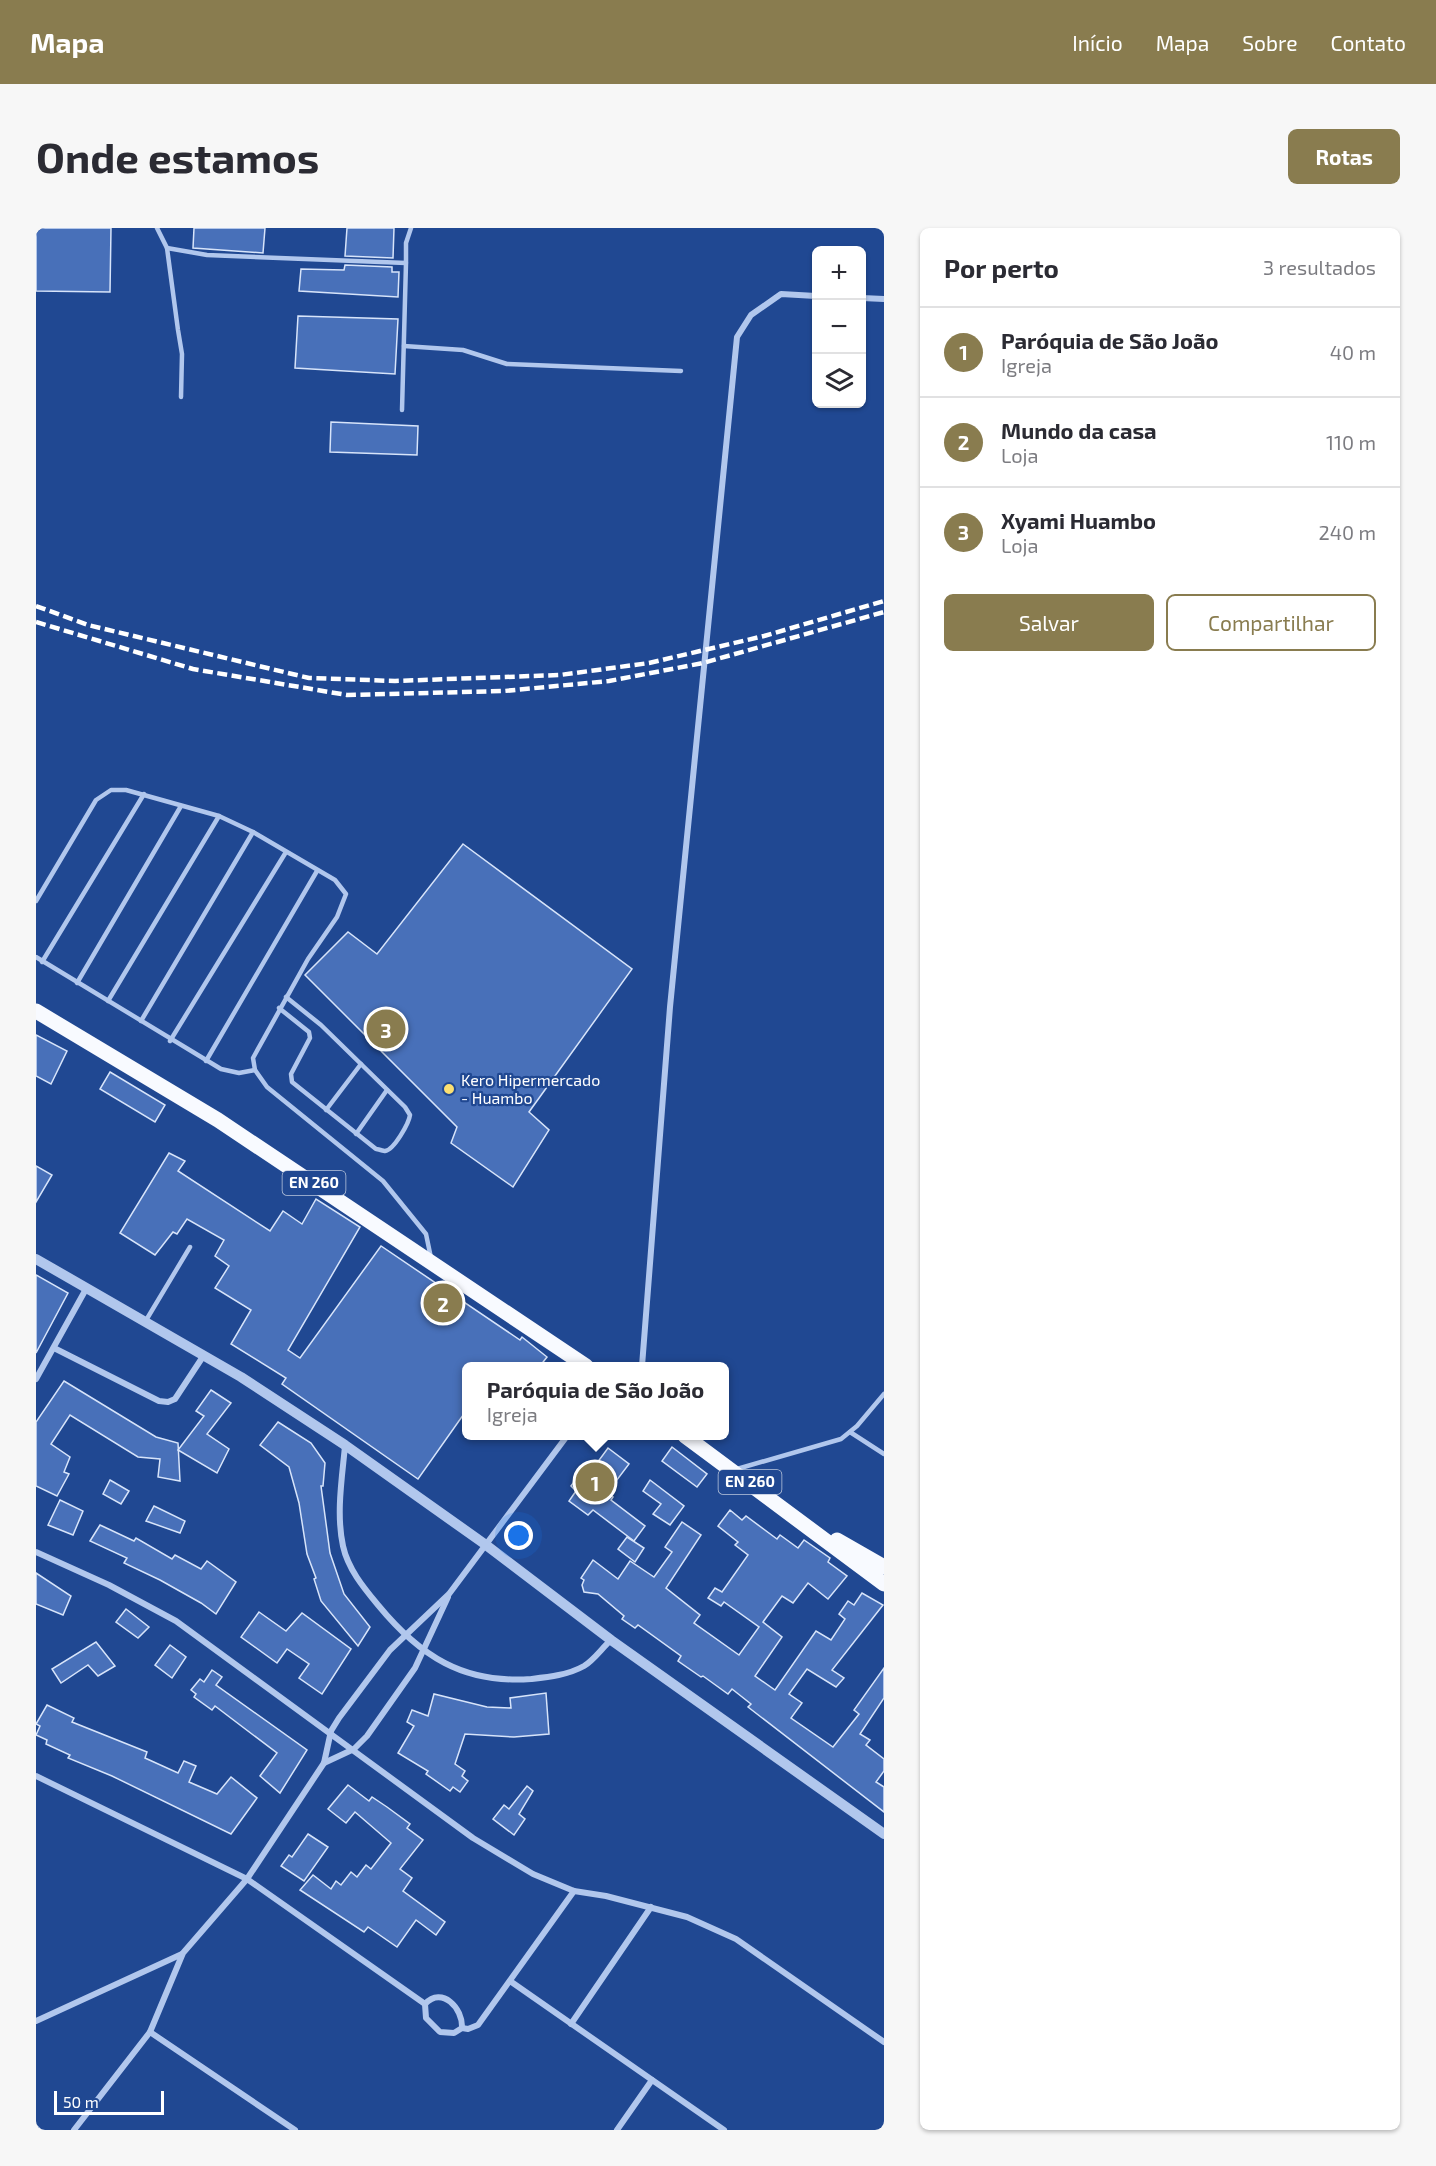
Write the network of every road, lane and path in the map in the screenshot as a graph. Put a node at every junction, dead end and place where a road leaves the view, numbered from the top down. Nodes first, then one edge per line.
1 (157, 228) edge
2 (411, 228) edge
3 (167, 248) junction
4 (406, 262) junction
5 (812, 296) edge
6 (866, 298) edge
7 (884, 299) edge
8 (404, 346) junction
9 (681, 371) dead end
10 (181, 397) dead end
11 (402, 410) dead end
12 (144, 794) junction
13 (181, 806) junction
14 (219, 816) junction
15 (253, 832) junction
16 (286, 852) junction
17 (317, 871) junction
18 (36, 901) edge
19 (36, 957) edge
20 (42, 962) junction
21 (76, 983) junction
22 (286, 997) junction
23 (108, 1001) junction
24 (279, 1008) junction
25 (36, 1011) edge
26 (141, 1021) junction
27 (170, 1041) junction
28 (206, 1061) junction
29 (361, 1064) junction
30 (255, 1070) junction
31 (387, 1090) junction
32 (326, 1110) junction
33 (356, 1134) junction
34 (190, 1247) dead end
35 (36, 1259) edge
36 (433, 1264) junction
37 (86, 1289) junction
38 (145, 1322) junction
39 (54, 1348) junction
40 (204, 1355) junction
41 (580, 1362) edge
42 (642, 1362) edge
43 (36, 1379) edge
44 (884, 1394) edge
45 (850, 1432) junction
46 (564, 1440) edge
47 (691, 1440) edge
48 (345, 1445) junction
49 (884, 1454) edge
50 (734, 1470) junction
51 (813, 1530) junction
52 (486, 1545) junction
53 (36, 1552) edge
54 (884, 1567) edge
55 (884, 1584) edge
56 (449, 1594) junction
57 (403, 1635) junction
58 (610, 1641) junction
59 (423, 1649) junction
60 (331, 1731) junction
61 (354, 1749) junction
62 (324, 1763) junction
63 (36, 1776) edge
64 (884, 1834) edge
65 (247, 1879) junction
66 (574, 1891) junction
67 (651, 1907) junction
68 (183, 1953) junction
69 (510, 1981) junction
70 (425, 2004) junction
71 (36, 2020) edge
72 (571, 2024) junction
73 (462, 2028) junction
74 (150, 2032) junction
75 (884, 2042) edge
76 (652, 2080) junction
77 (74, 2130) edge
78 (295, 2130) edge
79 (617, 2130) edge
80 (724, 2130) edge

1 - 3 lane
2 - 4 lane
3 - 4 lane
3 - 10 lane
4 - 8 lane
5 - 42 street
6 - 7 street
8 - 9 lane
8 - 11 lane
12 - 13 lane
12 - 18 lane
12 - 20 lane
13 - 14 lane
13 - 21 lane
14 - 15 lane
14 - 23 lane
15 - 16 lane
15 - 26 lane
16 - 17 lane
16 - 27 lane
17 - 22 lane
17 - 28 lane
19 - 20 lane
20 - 21 lane
21 - 23 lane
22 - 24 lane
22 - 29 lane
23 - 26 lane
24 - 30 lane
24 - 32 lane
25 - 36 main road, EN 260
26 - 27 lane
27 - 28 lane
28 - 30 lane
29 - 31 lane
29 - 32 lane
30 - 36 lane
31 - 33 lane
31 - 33 lane
32 - 33 lane
34 - 38 lane
35 - 37 street
36 - 41 main road, EN 260
37 - 38 street
37 - 39 street
38 - 40 street
39 - 40 street
39 - 43 street
40 - 48 street
44 - 45 lane
45 - 49 lane
45 - 50 lane
46 - 52 street
47 - 50 main road, EN 260
48 - 52 street
48 - 57 street
50 - 51 main road, EN 260
51 - 54 main road, EN 260
51 - 55 main road, EN 260
52 - 56 street
52 - 58 street
53 - 60 street
56 - 57 street
56 - 59 street
57 - 59 street
57 - 60 street
58 - 59 street
58 - 64 street
59 - 61 street
60 - 61 street
60 - 62 street
61 - 62 street
61 - 66 street
62 - 65 street
63 - 65 street
65 - 68 street
65 - 70 street
66 - 67 street
66 - 69 street
67 - 72 street
67 - 75 street
68 - 71 street
68 - 74 street
69 - 72 street
69 - 73 street
70 - 73 street
70 - 73 street
72 - 76 street
74 - 77 street
74 - 78 street
76 - 79 street
76 - 80 street

